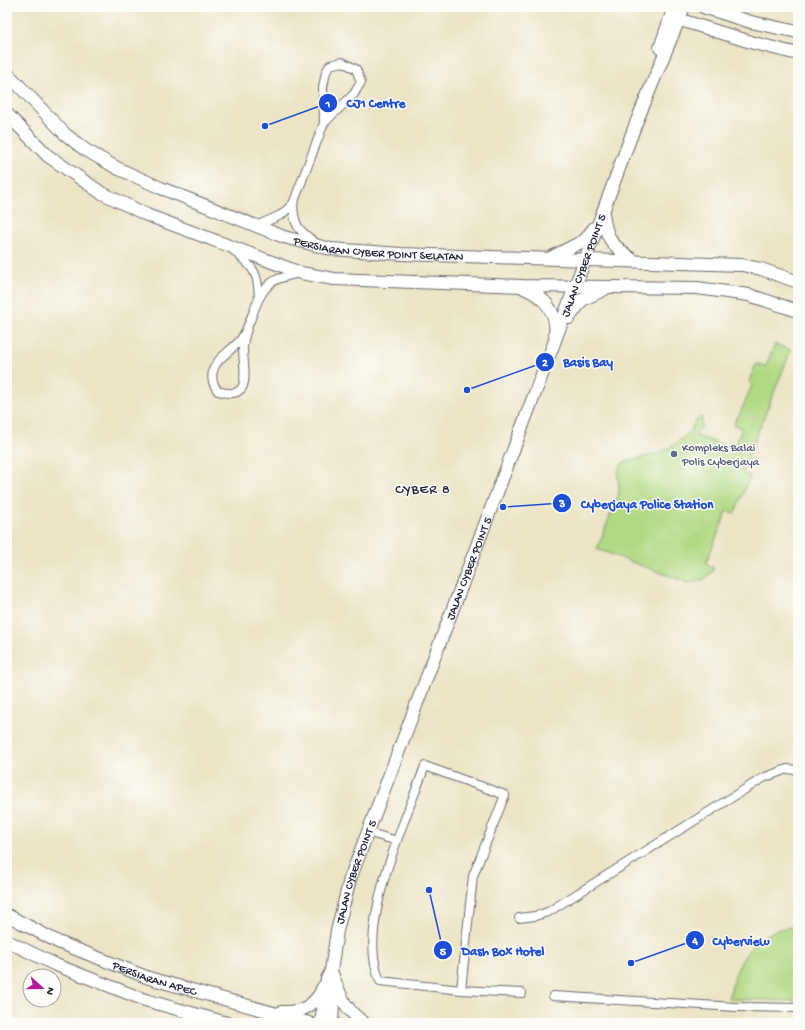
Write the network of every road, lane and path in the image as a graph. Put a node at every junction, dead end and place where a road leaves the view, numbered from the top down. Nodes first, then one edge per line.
1 (684, 7) edge
2 (703, 7) edge
3 (675, 14) edge
4 (711, 30) junction
5 (798, 32) edge
6 (672, 38) junction
7 (798, 54) edge
8 (7, 73) edge
9 (7, 114) edge
10 (324, 123) junction
11 (636, 123) junction
12 (293, 204) junction
13 (603, 211) junction
14 (256, 226) junction
15 (322, 247) junction
16 (230, 248) junction
17 (551, 258) junction
18 (586, 259) junction
19 (634, 261) junction
20 (301, 273) junction
21 (798, 282) edge
22 (519, 286) junction
23 (575, 287) junction
24 (611, 287) junction
25 (259, 298) junction
26 (798, 311) edge
27 (246, 329) junction
28 (554, 343) junction
29 (798, 770) edge
30 (367, 832) junction
31 (397, 841) junction
32 (7, 915) edge
33 (519, 918) dead end
34 (7, 941) edge
35 (331, 976) junction
36 (461, 990) junction
37 (522, 993) dead end
38 (553, 996) dead end
39 (798, 1008) edge
40 (264, 1012) junction
41 (227, 1023) edge
42 (309, 1023) edge
43 (321, 1023) edge
44 (332, 1023) edge
45 (364, 1023) edge

1 - 3 main road, JALAN CYBER POINT 5
2 - 5 main road
3 - 4 main road
3 - 6 main road, JALAN CYBER POINT 5
3 - 11 main road, JALAN CYBER POINT 5
4 - 6 main road
4 - 7 main road
6 - 11 main road, JALAN CYBER POINT 5
8 - 14 main road, PERSIARAN CYBER POINT SELATAN
9 - 16 main road
10 - 10 street
10 - 12 street
11 - 13 main road, JALAN CYBER POINT 5
12 - 14 street
12 - 15 street
13 - 17 main road
13 - 18 main road, JALAN CYBER POINT 5
13 - 19 main road
14 - 15 main road, PERSIARAN CYBER POINT SELATAN
15 - 17 main road, PERSIARAN CYBER POINT SELATAN
16 - 20 main road
16 - 25 street
17 - 18 main road, PERSIARAN CYBER POINT SELATAN
18 - 19 main road, PERSIARAN CYBER POINT SELATAN
18 - 23 main road, JALAN CYBER POINT 5
19 - 21 main road, PERSIARAN CYBER POINT SELATAN
20 - 22 main road
20 - 25 street
22 - 23 main road
22 - 28 main road
23 - 24 main road
23 - 28 main road, JALAN CYBER POINT 5
24 - 26 main road
24 - 28 main road
25 - 27 street
27 - 27 street
28 - 30 main road, JALAN CYBER POINT 5
29 - 33 street
30 - 31 street
30 - 35 main road, JALAN CYBER POINT 5
31 - 36 street
31 - 36 street
32 - 40 main road, PERSIARAN APEC
34 - 41 main road, PERSIARAN APEC
35 - 40 main road
35 - 43 main road, JALAN CYBER POINT 5
35 - 44 main road, JALAN CYBER POINT 5
35 - 45 main road
36 - 37 street
38 - 39 street
40 - 42 main road, PERSIARAN APEC

